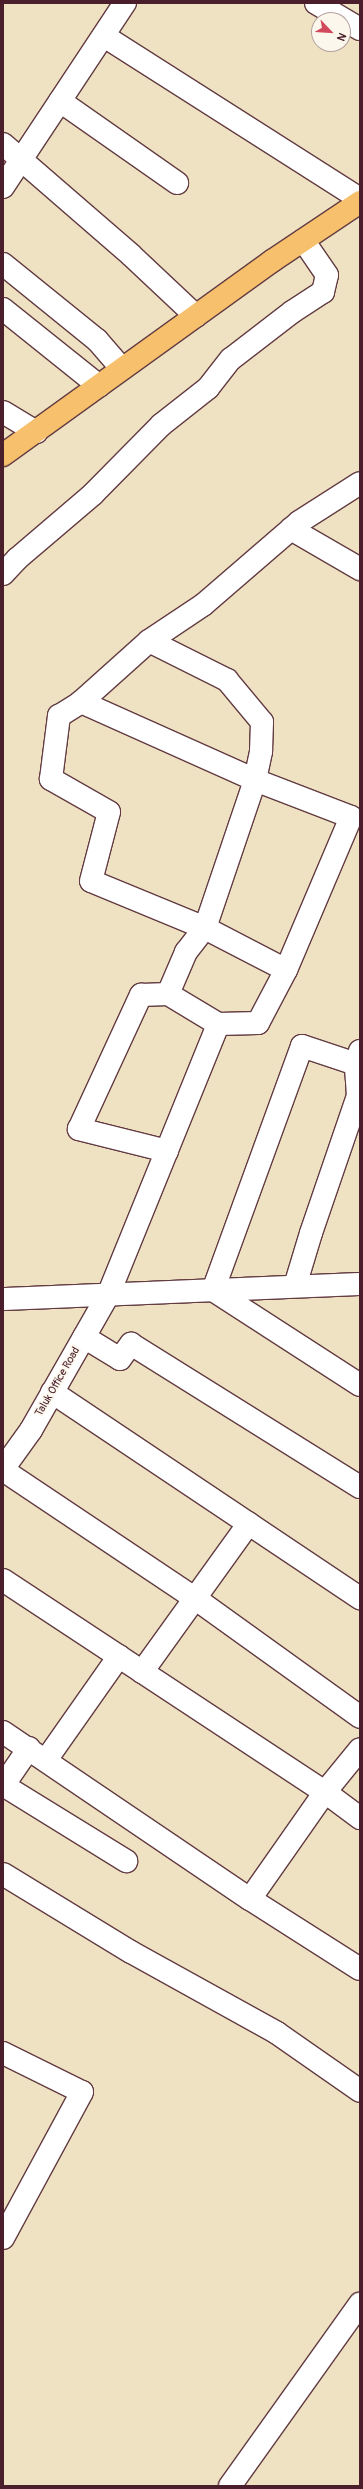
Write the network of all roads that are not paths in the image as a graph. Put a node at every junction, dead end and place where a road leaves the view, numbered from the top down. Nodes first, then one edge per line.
1 (316, 3) edge
2 (118, 5) edge
3 (360, 29) edge
4 (104, 36) junction
5 (60, 101) junction
6 (3, 144) edge
7 (21, 160) junction
8 (178, 183) dead end
9 (3, 187) edge
10 (360, 201) edge
11 (303, 240) junction
12 (3, 264) edge
13 (3, 309) edge
14 (196, 316) junction
15 (122, 369) junction
16 (99, 386) junction
17 (3, 412) edge
18 (36, 432) junction
19 (3, 455) edge
20 (360, 483) edge
21 (291, 529) junction
22 (360, 569) edge
23 (3, 574) edge
24 (149, 641) junction
25 (81, 702) junction
26 (255, 780) junction
27 (356, 821) edge
28 (205, 928) junction
29 (286, 970) junction
30 (168, 994) junction
31 (218, 1024) junction
32 (358, 1057) edge
33 (167, 1151) junction
34 (360, 1284) edge
35 (295, 1286) junction
36 (214, 1290) junction
37 (109, 1294) junction
38 (3, 1299) edge
39 (84, 1336) junction
40 (360, 1385) edge
41 (52, 1392) junction
42 (3, 1469) edge
43 (360, 1487) edge
44 (249, 1523) junction
45 (3, 1580) edge
46 (360, 1598) edge
47 (196, 1599) junction
48 (119, 1656) junction
49 (142, 1672) junction
50 (360, 1717) edge
51 (3, 1732) edge
52 (360, 1749) edge
53 (37, 1754) junction
54 (3, 1785) edge
55 (325, 1792) junction
56 (360, 1818) edge
57 (126, 1861) dead end
58 (3, 1874) edge
59 (250, 1899) junction
60 (360, 1969) edge
61 (3, 2053) edge
62 (360, 2091) edge
63 (3, 2238) edge
64 (360, 2304) edge
65 (230, 2486) edge

1 - 3 street
2 - 4 street
4 - 5 street
4 - 10 street
5 - 7 street
5 - 8 street
6 - 7 street
7 - 9 street
7 - 14 street
10 - 11 main road
11 - 14 main road
11 - 23 street
12 - 15 street
13 - 16 street
14 - 15 main road
15 - 16 main road
16 - 18 main road
17 - 18 street
18 - 19 main road
20 - 21 street
21 - 22 street
21 - 24 street
24 - 25 street
24 - 26 street
25 - 26 street
25 - 28 street
26 - 27 street
26 - 28 street
27 - 29 street
28 - 29 street
28 - 30 street
29 - 31 street
30 - 31 street
30 - 33 street
31 - 33 street, Taluk Office Road
32 - 35 street
32 - 36 street
33 - 37 street, Taluk Office Road
34 - 35 street
35 - 36 street
36 - 37 street
36 - 40 street
37 - 38 street
37 - 39 street, Taluk Office Road
39 - 41 street, Taluk Office Road
39 - 43 street
41 - 42 street, Taluk Office Road
41 - 44 street
42 - 47 street
44 - 46 street
44 - 47 street
45 - 48 street
47 - 49 street
47 - 50 street
48 - 49 street
48 - 53 street
49 - 55 street
51 - 53 street
52 - 55 street
53 - 54 street
53 - 59 street
54 - 57 street
55 - 56 street
55 - 59 street
58 - 62 street
59 - 60 street
61 - 63 street
64 - 65 street

